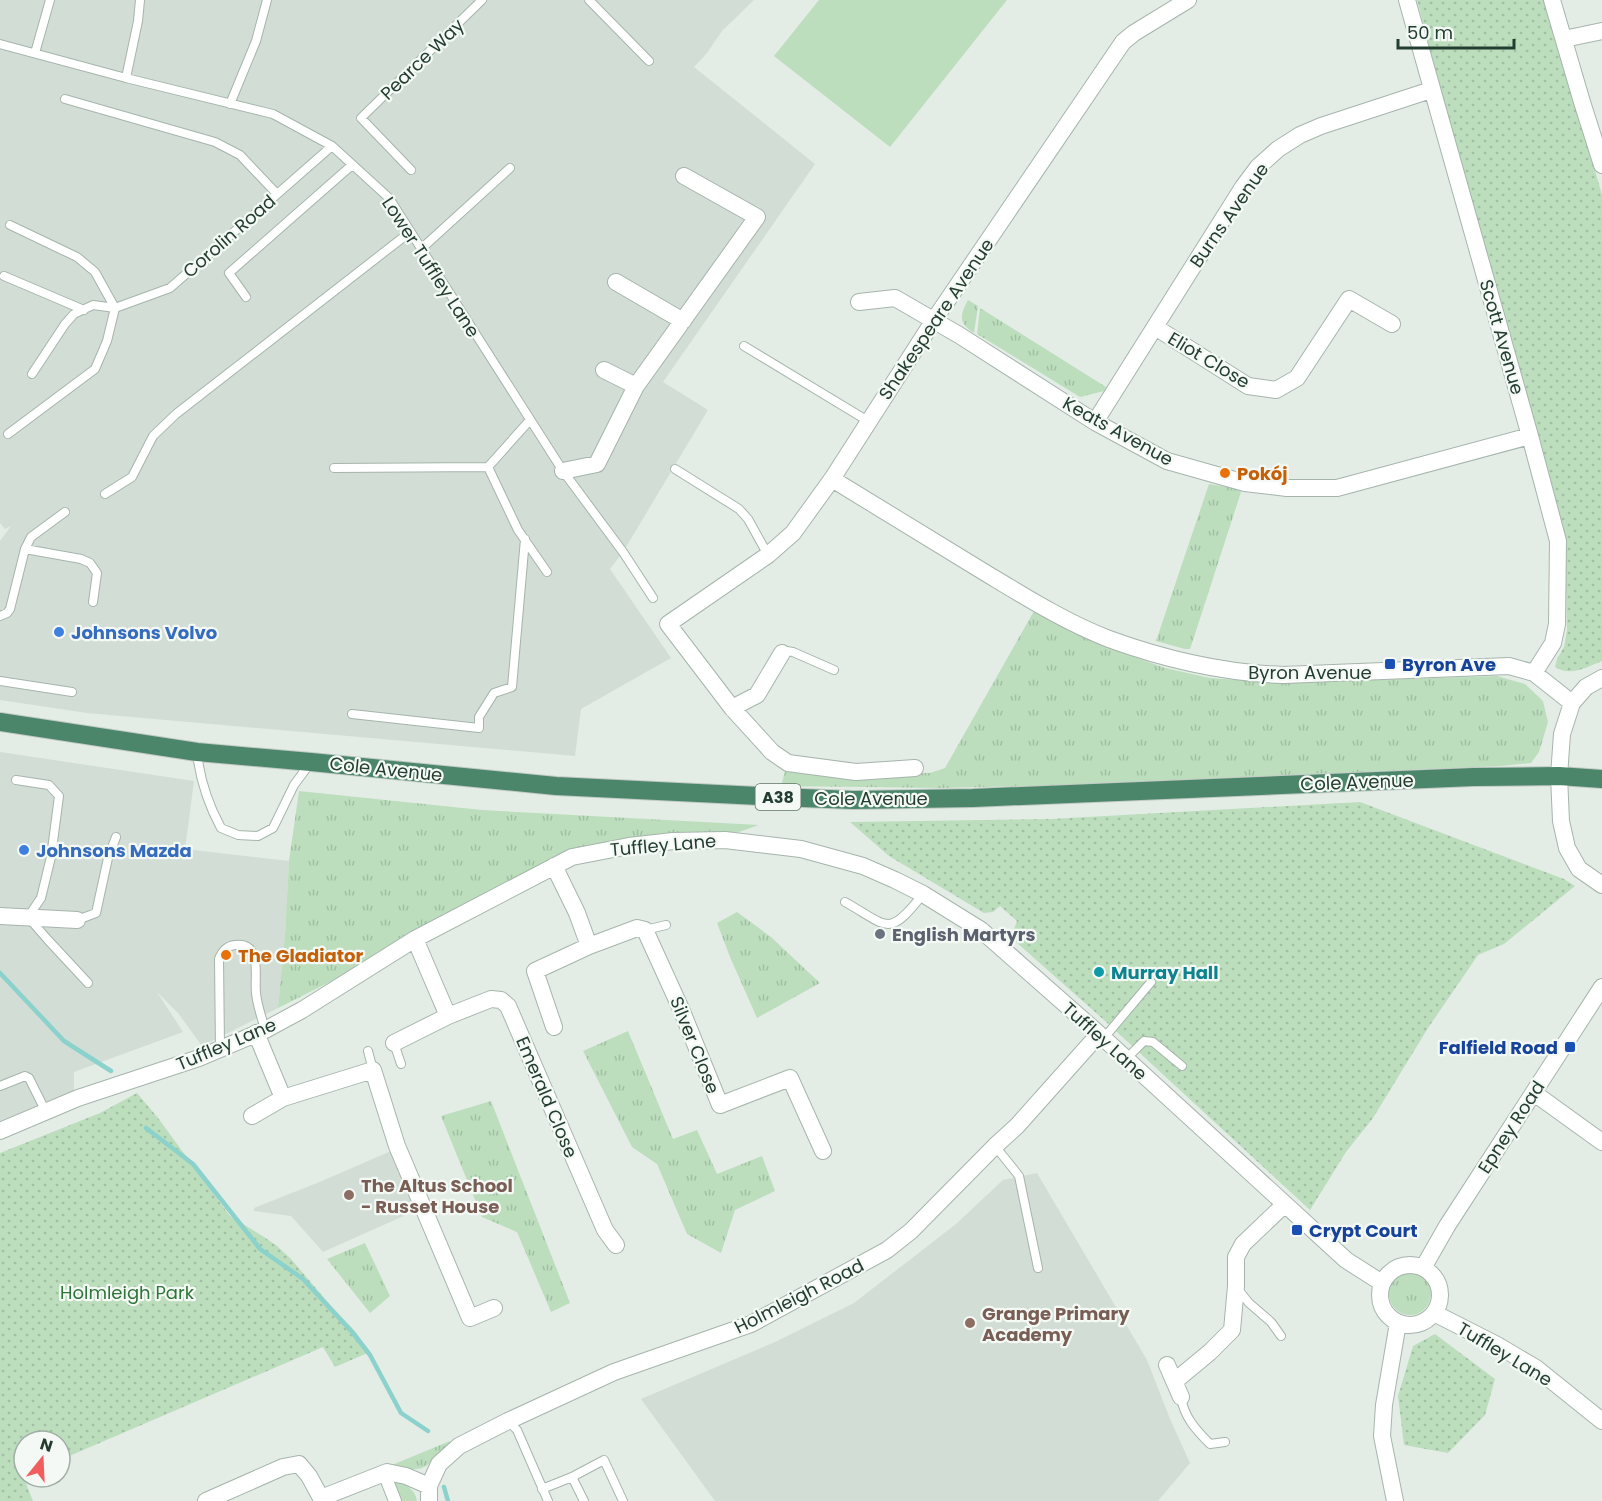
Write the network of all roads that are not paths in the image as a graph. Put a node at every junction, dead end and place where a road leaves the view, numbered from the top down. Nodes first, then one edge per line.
1 (50, 0) edge
2 (140, 0) edge
3 (267, 0) edge
4 (482, 0) edge
5 (589, 0) edge
6 (1188, 0) edge
7 (1407, 0) edge
8 (1552, 0) edge
9 (1602, 31) edge
10 (1564, 39) junction
11 (0, 44) edge
12 (35, 53) junction
13 (649, 61) dead end
14 (126, 78) junction
15 (1431, 90) junction
16 (65, 99) dead end
17 (230, 104) junction
18 (332, 146) junction
19 (352, 165) junction
20 (1602, 165) edge
21 (510, 168) dead end
22 (411, 170) dead end
23 (684, 176) dead end
24 (277, 194) junction
25 (10, 225) dead end
26 (410, 232) junction
27 (421, 249) junction
28 (4, 276) dead end
29 (616, 282) dead end
30 (246, 297) dead end
31 (859, 302) dead end
32 (115, 308) junction
33 (84, 310) junction
34 (934, 320) junction
35 (682, 321) junction
36 (1392, 324) dead end
37 (1155, 327) junction
38 (744, 346) dead end
39 (604, 370) dead end
40 (32, 374) dead end
41 (636, 386) junction
42 (530, 420) junction
43 (868, 422) junction
44 (1095, 422) junction
45 (8, 434) dead end
46 (1530, 436) junction
47 (488, 467) junction
48 (334, 468) dead end
49 (675, 469) dead end
50 (563, 471) junction
51 (832, 479) junction
52 (105, 494) dead end
53 (65, 512) dead end
54 (525, 539) junction
55 (25, 549) junction
56 (768, 555) junction
57 (547, 572) dead end
58 (653, 598) dead end
59 (93, 602) dead end
60 (0, 616) edge
61 (782, 653) joint
62 (834, 670) dead end
63 (1534, 673) junction
64 (1602, 678) edge
65 (0, 681) edge
66 (72, 692) dead end
67 (1572, 703) junction
68 (732, 708) junction
69 (352, 714) dead end
70 (0, 722) edge
71 (197, 752) junction
72 (311, 762) junction
73 (915, 768) dead end
74 (1559, 776) junction
75 (1602, 779) edge
76 (16, 780) dead end
77 (116, 837) dead end
78 (554, 866) junction
79 (1602, 885) edge
80 (923, 894) junction
81 (845, 902) dead end
82 (0, 916) edge
83 (28, 917) junction
84 (77, 920) joint
85 (666, 925) dead end
86 (645, 930) junction
87 (415, 939) junction
88 (589, 946) junction
89 (1151, 982) dead end
90 (88, 983) dead end
91 (1602, 987) edge
92 (448, 1016) junction
93 (554, 1027) dead end
94 (260, 1031) junction
95 (1101, 1036) junction
96 (394, 1043) joint
97 (220, 1048) junction
98 (368, 1051) dead end
99 (1126, 1059) junction
100 (401, 1064) dead end
101 (1182, 1066) dead end
102 (373, 1070) junction
103 (0, 1086) edge
104 (1534, 1093) junction
105 (283, 1098) junction
106 (46, 1112) junction
107 (252, 1116) dead end
108 (0, 1131) edge
109 (1602, 1142) edge
110 (995, 1146) junction
111 (823, 1151) dead end
112 (1285, 1204) junction
113 (616, 1245) dead end
114 (1038, 1268) dead end
115 (1423, 1268) junction
116 (1382, 1283) junction
117 (1236, 1286) junction
118 (494, 1308) dead end
119 (1434, 1313) junction
120 (1398, 1323) junction
121 (1281, 1336) dead end
122 (1167, 1365) dead end
123 (1174, 1381) junction
124 (1181, 1397) joint
125 (1602, 1420) edge
126 (508, 1421) junction
127 (1225, 1443) dead end
128 (384, 1473) junction
129 (572, 1477) junction
130 (542, 1489) junction
131 (429, 1493) edge
132 (206, 1501) edge
133 (395, 1501) edge
134 (548, 1501) edge
135 (584, 1501) edge
136 (623, 1501) edge
137 (1395, 1501) edge

1 - 12 lane
2 - 14 lane
3 - 17 lane
4 - 22 lane, Pearce Way
5 - 13 lane
6 - 34 street, Shakespeare Avenue
7 - 15 street, Scott Avenue
8 - 10 street
9 - 10 street
10 - 20 street
11 - 12 lane, Lower Tuffley Lane
12 - 14 lane, Lower Tuffley Lane
14 - 17 lane, Lower Tuffley Lane
15 - 37 street, Burns Avenue
15 - 46 street, Scott Avenue
16 - 24 lane
17 - 18 lane, Lower Tuffley Lane
18 - 19 lane, Lower Tuffley Lane
18 - 24 lane, Corolin Road
19 - 26 lane, Lower Tuffley Lane
19 - 30 lane
21 - 27 lane
23 - 35 street
24 - 32 lane, Corolin Road
25 - 32 lane
26 - 27 lane, Lower Tuffley Lane
26 - 52 lane
27 - 42 lane, Lower Tuffley Lane
28 - 33 lane
29 - 35 street
31 - 34 street, Keats Avenue
32 - 33 lane, Corolin Road
32 - 45 lane
33 - 40 lane
34 - 43 street, Shakespeare Avenue
34 - 44 street, Keats Avenue
35 - 41 street
36 - 37 street, Eliot Close
37 - 44 street, Burns Avenue
38 - 43 lane
39 - 41 street
41 - 50 street
42 - 47 lane
42 - 50 lane, Lower Tuffley Lane
43 - 51 street, Shakespeare Avenue
44 - 46 street, Keats Avenue
46 - 63 street, Scott Avenue
47 - 48 lane
47 - 54 lane
49 - 56 lane
50 - 58 lane, Lower Tuffley Lane
51 - 56 street, Shakespeare Avenue
51 - 63 street, Byron Avenue
53 - 55 lane
54 - 57 lane
54 - 69 lane
55 - 59 lane
55 - 60 lane
56 - 68 street, Shakespeare Avenue
61 - 62 lane
61 - 68 street
63 - 67 street, Byron Avenue
64 - 67 street
65 - 66 lane
67 - 74 street
68 - 73 street
70 - 71 highway, Cole Avenue / A38
71 - 72 highway, Cole Avenue / A38
71 - 72 lane
72 - 74 highway, Cole Avenue / A38
74 - 75 highway, Cole Avenue / A38
74 - 79 street
76 - 83 lane
77 - 84 lane
78 - 80 street, Tuffley Lane
78 - 87 street, Tuffley Lane
78 - 88 street
80 - 81 lane
80 - 95 street, Tuffley Lane
82 - 83 street
83 - 84 street
83 - 90 lane
85 - 86 lane
86 - 88 street
86 - 111 street, Silver Close
87 - 92 street
87 - 94 street, Tuffley Lane
88 - 93 street
89 - 95 lane
91 - 104 street, Epney Road
92 - 96 street, Emerald Close
92 - 113 street, Emerald Close
94 - 97 street, Tuffley Lane
94 - 97 lane
94 - 105 street
95 - 99 street, Tuffley Lane
95 - 110 street, Holmleigh Road
96 - 100 lane, Emerald Close
97 - 106 street, Tuffley Lane
98 - 102 lane
99 - 101 lane
99 - 112 street, Tuffley Lane
102 - 105 street
102 - 118 street
103 - 106 lane
104 - 109 street
104 - 115 street, Epney Road
105 - 107 street
106 - 108 street, Tuffley Lane
110 - 114 lane
110 - 126 street, Holmleigh Road
112 - 116 street, Tuffley Lane
112 - 117 street
115 - 116 street
115 - 119 street
116 - 120 street
117 - 121 lane
117 - 123 street
119 - 120 street
119 - 125 street, Tuffley Lane
120 - 137 street
122 - 123 street
123 - 124 street
124 - 127 lane
126 - 130 lane
126 - 131 street, Holmleigh Road
128 - 131 street
128 - 132 street
128 - 133 street
129 - 130 lane
129 - 135 lane
129 - 136 lane
130 - 134 lane

